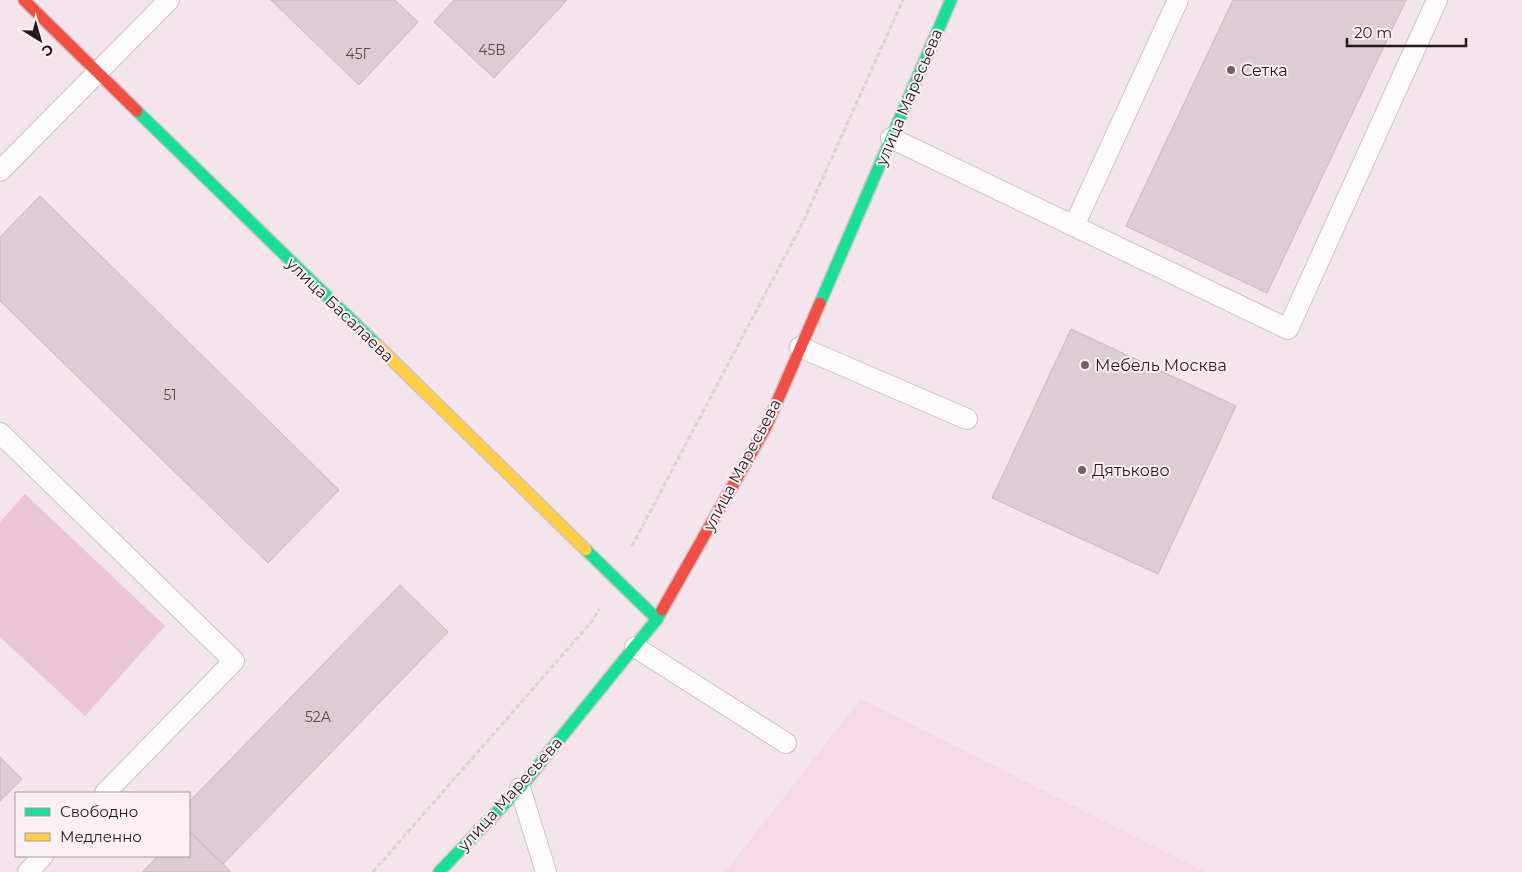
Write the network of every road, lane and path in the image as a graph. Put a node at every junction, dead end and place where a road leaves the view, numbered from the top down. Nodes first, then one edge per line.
1 (24, 0) edge
2 (169, 0) edge
3 (903, 0) edge
4 (951, 0) edge
5 (1178, 0) edge
6 (1436, 0) edge
7 (97, 72) junction
8 (891, 138) junction
9 (0, 171) edge
10 (1074, 226) junction
11 (800, 347) junction
12 (967, 419) dead end
13 (0, 433) edge
14 (616, 578) junction
15 (658, 619) junction
16 (635, 647) junction
17 (786, 743) dead end
18 (520, 788) junction
19 (105, 792) edge
20 (43, 857) edge
21 (28, 872) edge
22 (373, 872) edge
23 (439, 872) edge
24 (546, 872) edge

1 - 7 street, улица Басалаева
2 - 7 lane
3 - 14 path
4 - 8 street, улица Маресьева
5 - 10 lane
6 - 10 lane
7 - 9 lane
7 - 14 street, улица Басалаева
8 - 10 lane
8 - 11 street, улица Маресьева
11 - 12 lane
11 - 15 street, улица Маресьева
13 - 19 lane
14 - 15 street, улица Басалаева
14 - 22 path
15 - 16 street, улица Маресьева
16 - 17 lane
16 - 18 street, улица Маресьева
18 - 23 street, улица Маресьева
18 - 24 lane
20 - 21 lane

